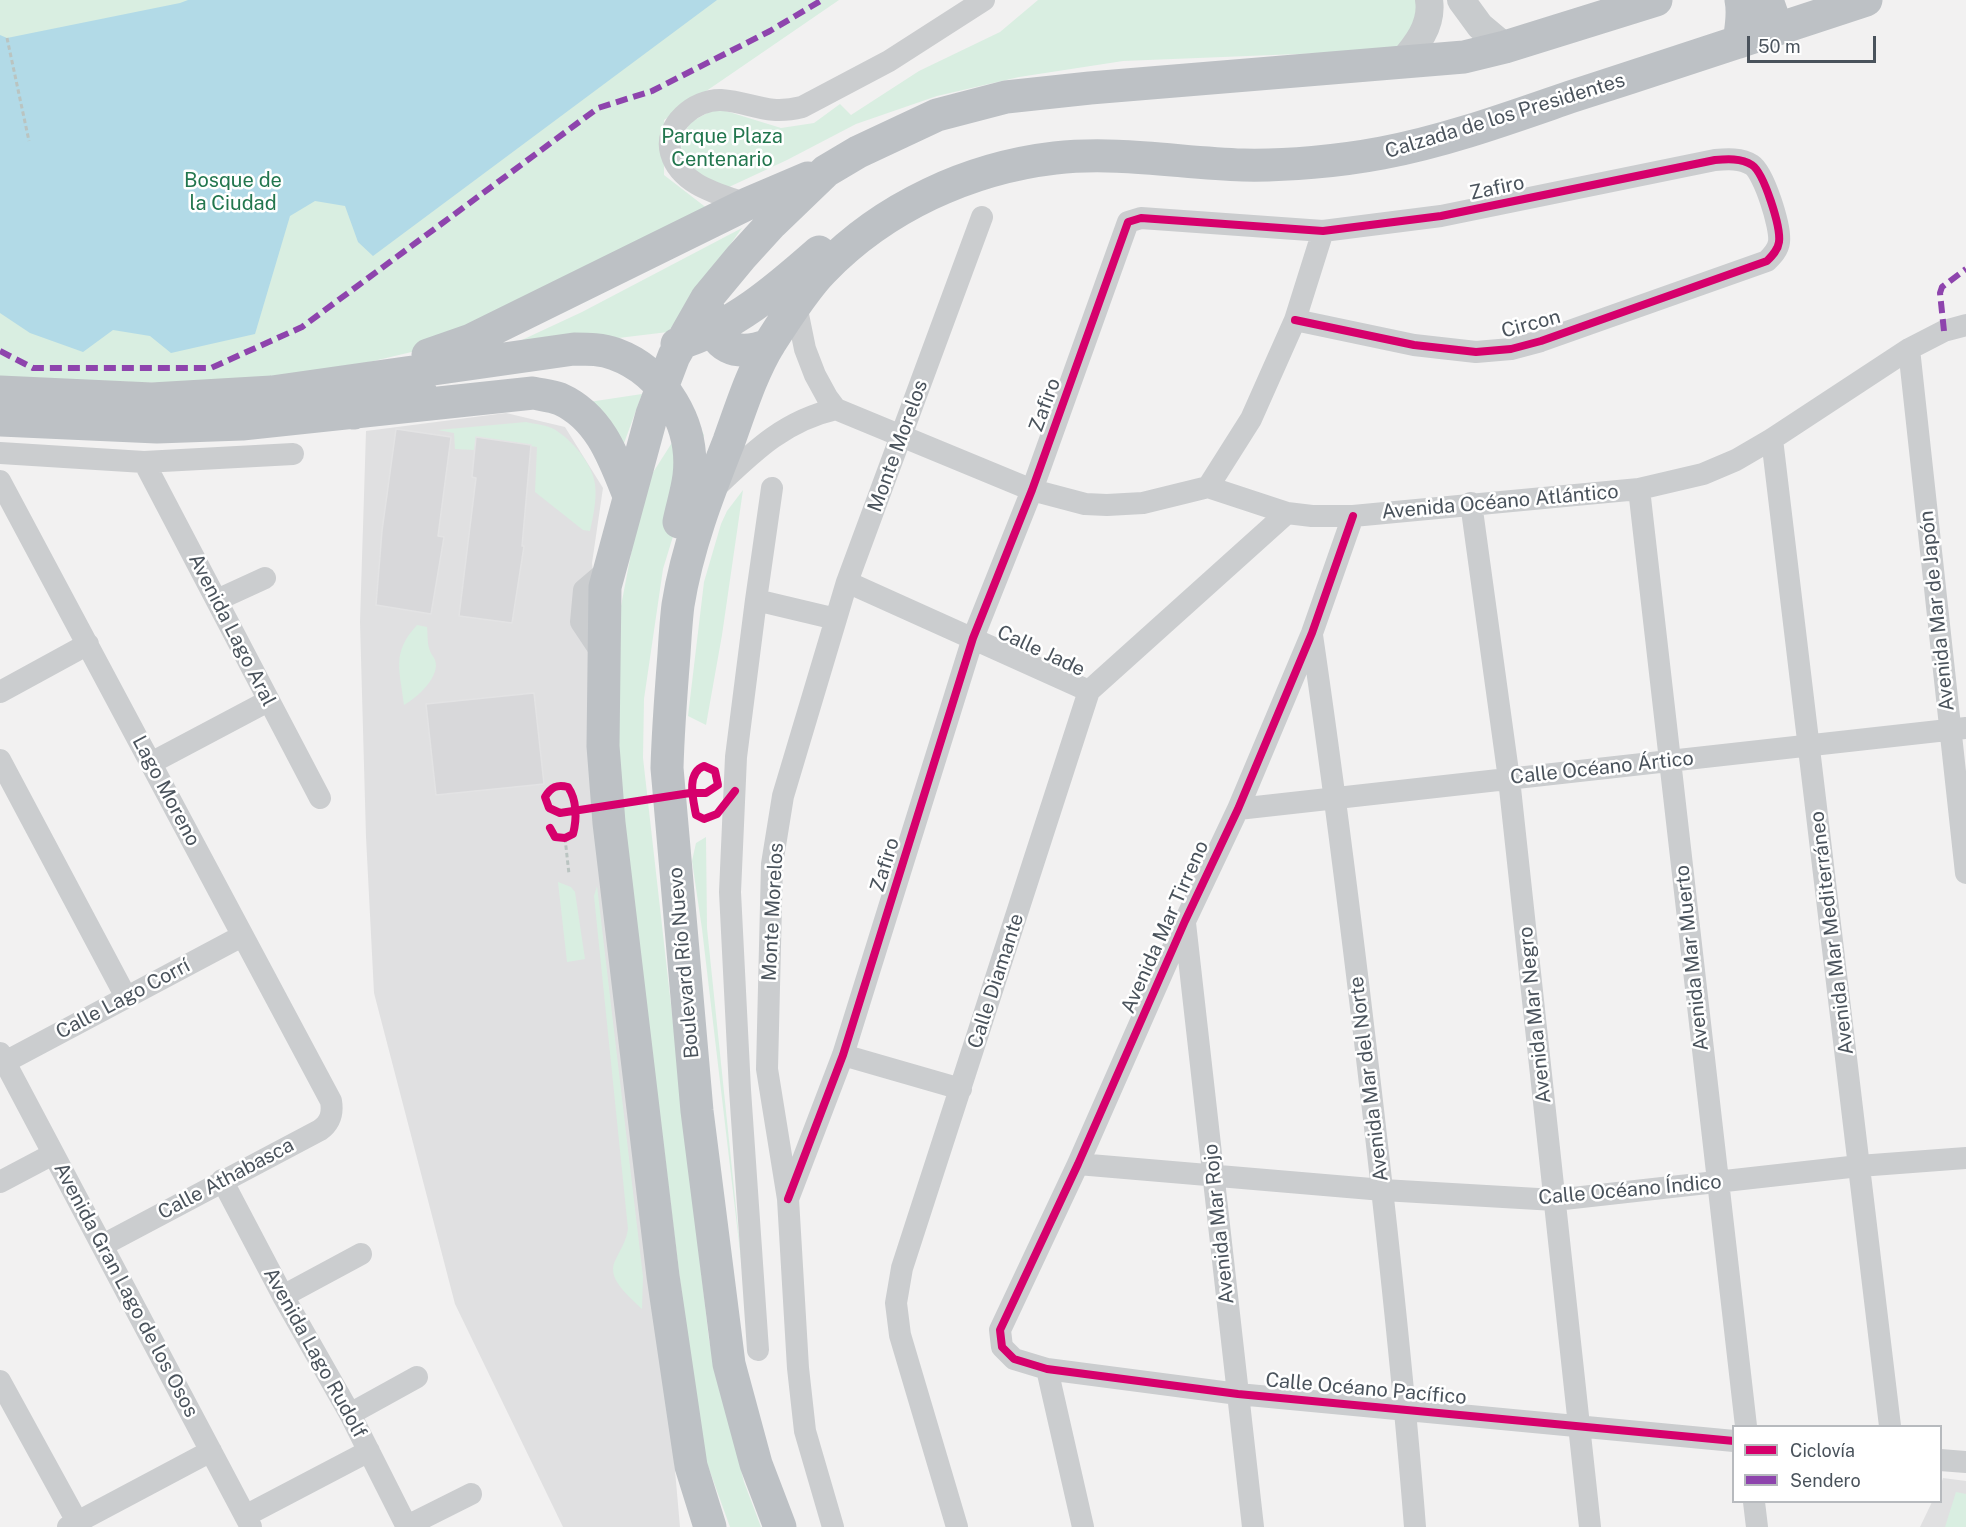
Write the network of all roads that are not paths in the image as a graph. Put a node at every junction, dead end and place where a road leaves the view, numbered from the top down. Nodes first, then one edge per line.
1 (984, 0) edge
2 (1429, 0) edge
3 (1461, 0) edge
4 (1656, 0) edge
5 (1741, 0) edge
6 (1866, 0) edge
7 (1772, 15) edge
8 (1738, 42) junction
9 (1505, 47) junction
10 (1401, 63) junction
11 (826, 171) junction
12 (747, 204) junction
13 (982, 217) dead end
14 (1323, 231) junction
15 (1767, 261) joint
16 (793, 291) junction
17 (708, 298) junction
18 (1295, 320) junction
19 (1966, 325) edge
20 (769, 345) junction
21 (1909, 349) junction
22 (0, 392) edge
23 (161, 399) junction
24 (744, 401) joint
25 (836, 409) junction
26 (354, 413) junction
27 (0, 420) edge
28 (902, 437) junction
29 (1773, 439) junction
30 (0, 453) edge
31 (293, 454) dead end
32 (144, 462) junction
33 (0, 481) edge
34 (1208, 487) junction
35 (772, 488) dead end
36 (1639, 489) junction
37 (1032, 490) junction
38 (629, 496) junction
39 (707, 496) junction
40 (1471, 503) junction
41 (1287, 513) junction
42 (1353, 516) junction
43 (265, 578) dead end
44 (846, 582) junction
45 (217, 600) junction
46 (756, 600) junction
47 (836, 619) junction
48 (1312, 633) junction
49 (974, 638) junction
50 (88, 644) junction
51 (1089, 691) junction
52 (0, 692) edge
53 (268, 701) junction
54 (1958, 729) edge
55 (1810, 745) junction
56 (0, 759) edge
57 (1670, 761) junction
58 (151, 763) junction
59 (667, 768) junction
60 (1509, 779) junction
61 (320, 798) dead end
62 (1336, 798) junction
63 (1238, 809) junction
64 (1966, 873) edge
65 (1185, 921) junction
66 (242, 936) junction
67 (126, 997) junction
68 (843, 1055) junction
69 (2, 1058) edge
70 (961, 1089) junction
71 (331, 1101) joint
72 (53, 1154) junction
73 (1966, 1158) edge
74 (1078, 1164) junction
75 (1859, 1166) junction
76 (1214, 1176) junction
77 (222, 1180) junction
78 (0, 1182) edge
79 (1717, 1183) junction
80 (1383, 1190) junction
81 (788, 1199) junction
82 (1555, 1200) junction
83 (103, 1245) junction
84 (361, 1254) dead end
85 (284, 1296) junction
86 (1002, 1347) joint
87 (758, 1350) dead end
88 (1047, 1369) junction
89 (417, 1377) dead end
90 (0, 1381) edge
91 (1238, 1394) junction
92 (1406, 1408) junction
93 (350, 1414) junction
94 (1746, 1425) edge
95 (1890, 1425) edge
96 (1579, 1427) junction
97 (1732, 1441) edge
98 (211, 1451) junction
99 (369, 1451) junction
100 (1942, 1460) edge
101 (1966, 1462) edge
102 (471, 1494) dead end
103 (1754, 1503) edge
104 (248, 1522) edge
105 (75, 1526) edge
106 (407, 1527) edge
107 (710, 1527) edge
108 (780, 1527) edge
109 (833, 1527) edge
110 (957, 1527) edge
111 (1083, 1527) edge
112 (1253, 1527) edge
113 (1415, 1527) edge
114 (1590, 1527) edge
115 (1757, 1527) edge

1 - 12 street
2 - 10 main road
3 - 9 main road
4 - 9 highway
5 - 8 highway
6 - 7 highway, Calzada de los Presidentes
7 - 8 highway, Calzada de los Presidentes
8 - 16 highway, Calzada de los Presidentes
9 - 10 highway
10 - 11 highway
11 - 12 highway
11 - 17 highway
12 - 23 highway
13 - 28 street, Monte Morelos
14 - 15 street, Zafiro
14 - 18 street
14 - 37 street, Zafiro
15 - 18 street, Circon
16 - 20 highway, Calzada de los Presidentes
16 - 25 street
16 - 26 highway
17 - 20 highway
17 - 38 highway
18 - 34 street
19 - 21 street, Avenida Océano Atlántico
20 - 24 highway, Calzada de los Presidentes
21 - 29 street, Avenida Océano Atlántico
21 - 54 street, Avenida Mar de Japón
22 - 23 highway
23 - 59 highway
24 - 39 highway, Boulevard Río Nuevo
25 - 28 street
25 - 39 street
26 - 27 highway
26 - 38 highway
28 - 37 street
28 - 44 street, Monte Morelos
29 - 36 street, Avenida Océano Atlántico
29 - 55 street, Avenida Mar Mediterráneo
30 - 32 street
31 - 32 street
32 - 45 street, Avenida Lago Aral
33 - 50 street, Lago Moreno
34 - 37 street
34 - 41 street, Avenida Océano Atlántico
35 - 46 street
36 - 40 street, Avenida Océano Atlántico
36 - 57 street, Avenida Mar Muerto
37 - 49 street, Zafiro
38 - 107 highway
39 - 59 highway, Boulevard Río Nuevo
40 - 42 street, Avenida Océano Atlántico
40 - 60 street, Avenida Mar Negro
41 - 42 street, Avenida Océano Atlántico
41 - 51 street
42 - 48 street, Avenida Mar Tirreno
43 - 45 street
44 - 47 street, Monte Morelos
44 - 49 street, Calle Jade
45 - 53 street, Avenida Lago Aral
46 - 47 street
46 - 87 street
47 - 81 street, Monte Morelos
48 - 62 street, Avenida Mar del Norte
48 - 63 street, Avenida Mar Tirreno
49 - 51 street, Calle Jade
49 - 68 street, Zafiro
50 - 52 street
50 - 58 street, Lago Moreno
51 - 70 street, Calle Diamante
53 - 58 street
53 - 61 street, Avenida Lago Aral
54 - 55 street, Calle Océano Ártico
54 - 64 street, Avenida Mar de Japón
55 - 57 street, Calle Océano Ártico
55 - 75 street, Avenida Mar Mediterráneo
56 - 67 street
57 - 60 street, Calle Océano Ártico
57 - 79 street, Avenida Mar Muerto
58 - 66 street, Lago Moreno
59 - 108 highway, Boulevard Río Nuevo
60 - 62 street, Calle Océano Ártico
60 - 82 street, Avenida Mar Negro
62 - 63 street, Calle Océano Ártico
62 - 80 street, Avenida Mar del Norte
63 - 65 street, Avenida Mar Tirreno
65 - 74 street, Avenida Mar Tirreno
65 - 76 street, Avenida Mar Rojo
66 - 67 street, Calle Lago Corrí
66 - 71 street, Lago Moreno
67 - 69 street, Calle Lago Corrí
68 - 70 street
68 - 81 street, Zafiro
69 - 72 street, Avenida Gran Lago de los Osos
70 - 110 street, Calle Diamante
71 - 77 street, Calle Athabasca
72 - 78 street
72 - 83 street, Avenida Gran Lago de los Osos
73 - 75 street, Calle Océano Índico
74 - 76 street, Calle Océano Índico
74 - 86 street, Avenida Mar Tirreno
75 - 79 street, Calle Océano Índico
75 - 95 street, Avenida Mar Mediterráneo
76 - 80 street, Calle Océano Índico
76 - 91 street, Avenida Mar Rojo
77 - 83 street, Calle Athabasca
77 - 85 street, Avenida Lago Rudolf
79 - 82 street, Calle Océano Índico
79 - 94 street, Avenida Mar Muerto
80 - 82 street, Calle Océano Índico
80 - 92 street, Avenida Mar del Norte
81 - 109 street, Monte Morelos
82 - 96 street, Avenida Mar Negro
83 - 98 street, Avenida Gran Lago de los Osos
84 - 85 street
85 - 93 street, Avenida Lago Rudolf
86 - 88 street, Calle Océano Pacífico
88 - 91 street, Calle Océano Pacífico
88 - 111 street
89 - 93 street
90 - 105 street
91 - 92 street, Calle Océano Pacífico
91 - 112 street, Avenida Mar Rojo
92 - 96 street, Calle Océano Pacífico
92 - 113 street, Avenida Mar del Norte
93 - 99 street, Avenida Lago Rudolf
96 - 97 street, Calle Océano Pacífico
96 - 114 street, Avenida Mar Negro
98 - 104 street, Avenida Gran Lago de los Osos
98 - 105 street
99 - 104 street
99 - 106 street, Avenida Lago Rudolf
100 - 101 street
102 - 106 street
103 - 115 street

